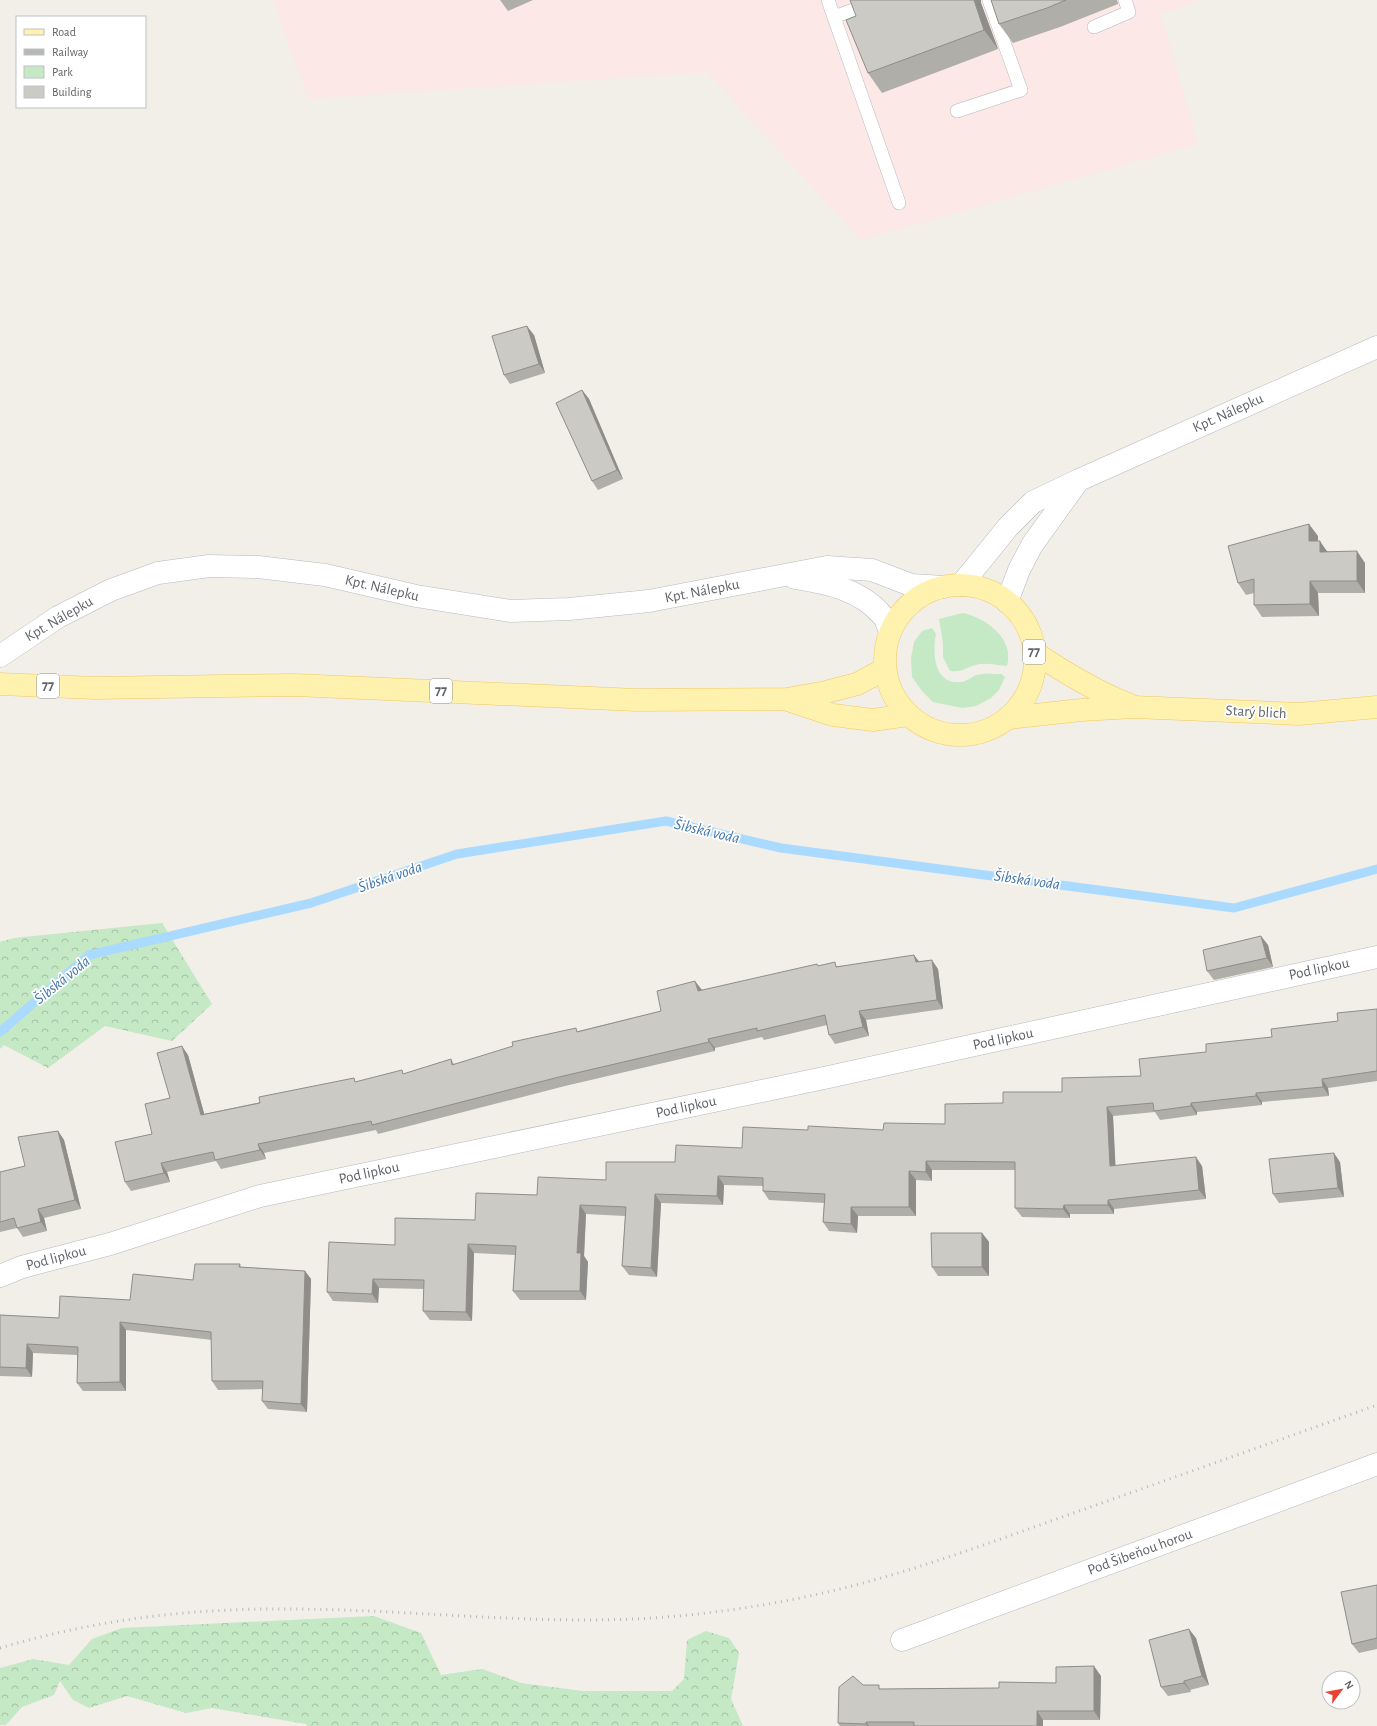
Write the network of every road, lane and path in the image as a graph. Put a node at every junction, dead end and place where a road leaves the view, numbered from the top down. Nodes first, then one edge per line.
1 (828, 0) edge
2 (880, 0) edge
3 (989, 0) edge
4 (1124, 0) edge
5 (834, 16) junction
6 (1094, 27) dead end
7 (957, 111) dead end
8 (899, 203) dead end
9 (1377, 347) edge
10 (1079, 480) junction
11 (782, 575) junction
12 (952, 586) junction
13 (1007, 602) junction
14 (890, 632) junction
15 (1034, 652) junction
16 (0, 656) edge
17 (885, 669) junction
18 (0, 684) edge
19 (787, 699) junction
20 (1134, 707) junction
21 (1377, 707) edge
22 (908, 715) junction
23 (1008, 718) junction
24 (1377, 957) edge
25 (0, 1276) edge
26 (1377, 1464) edge
27 (902, 1640) dead end

1 - 5 lane
2 - 5 lane
3 - 7 lane
4 - 6 lane
5 - 8 lane
9 - 10 street, Kpt. Nálepku
10 - 12 street, Kpt. Nálepku
10 - 13 street
11 - 12 street, Kpt. Nálepku
11 - 14 street, Kpt. Nálepku
11 - 16 street, Kpt. Nálepku
12 - 13 main road, 77
12 - 14 main road, 77
13 - 15 main road, 77
14 - 17 main road, 77
15 - 20 main road, Starý blich / 77
15 - 23 main road, 77
17 - 19 main road, 77
17 - 22 main road, 77
18 - 19 main road, 77
19 - 22 main road, 77
20 - 21 main road, Starý blich / 77
20 - 23 main road, Starý blich / 77
22 - 23 main road, 77
24 - 25 street, Pod lipkou
26 - 27 street, Pod Šibeňou horou

